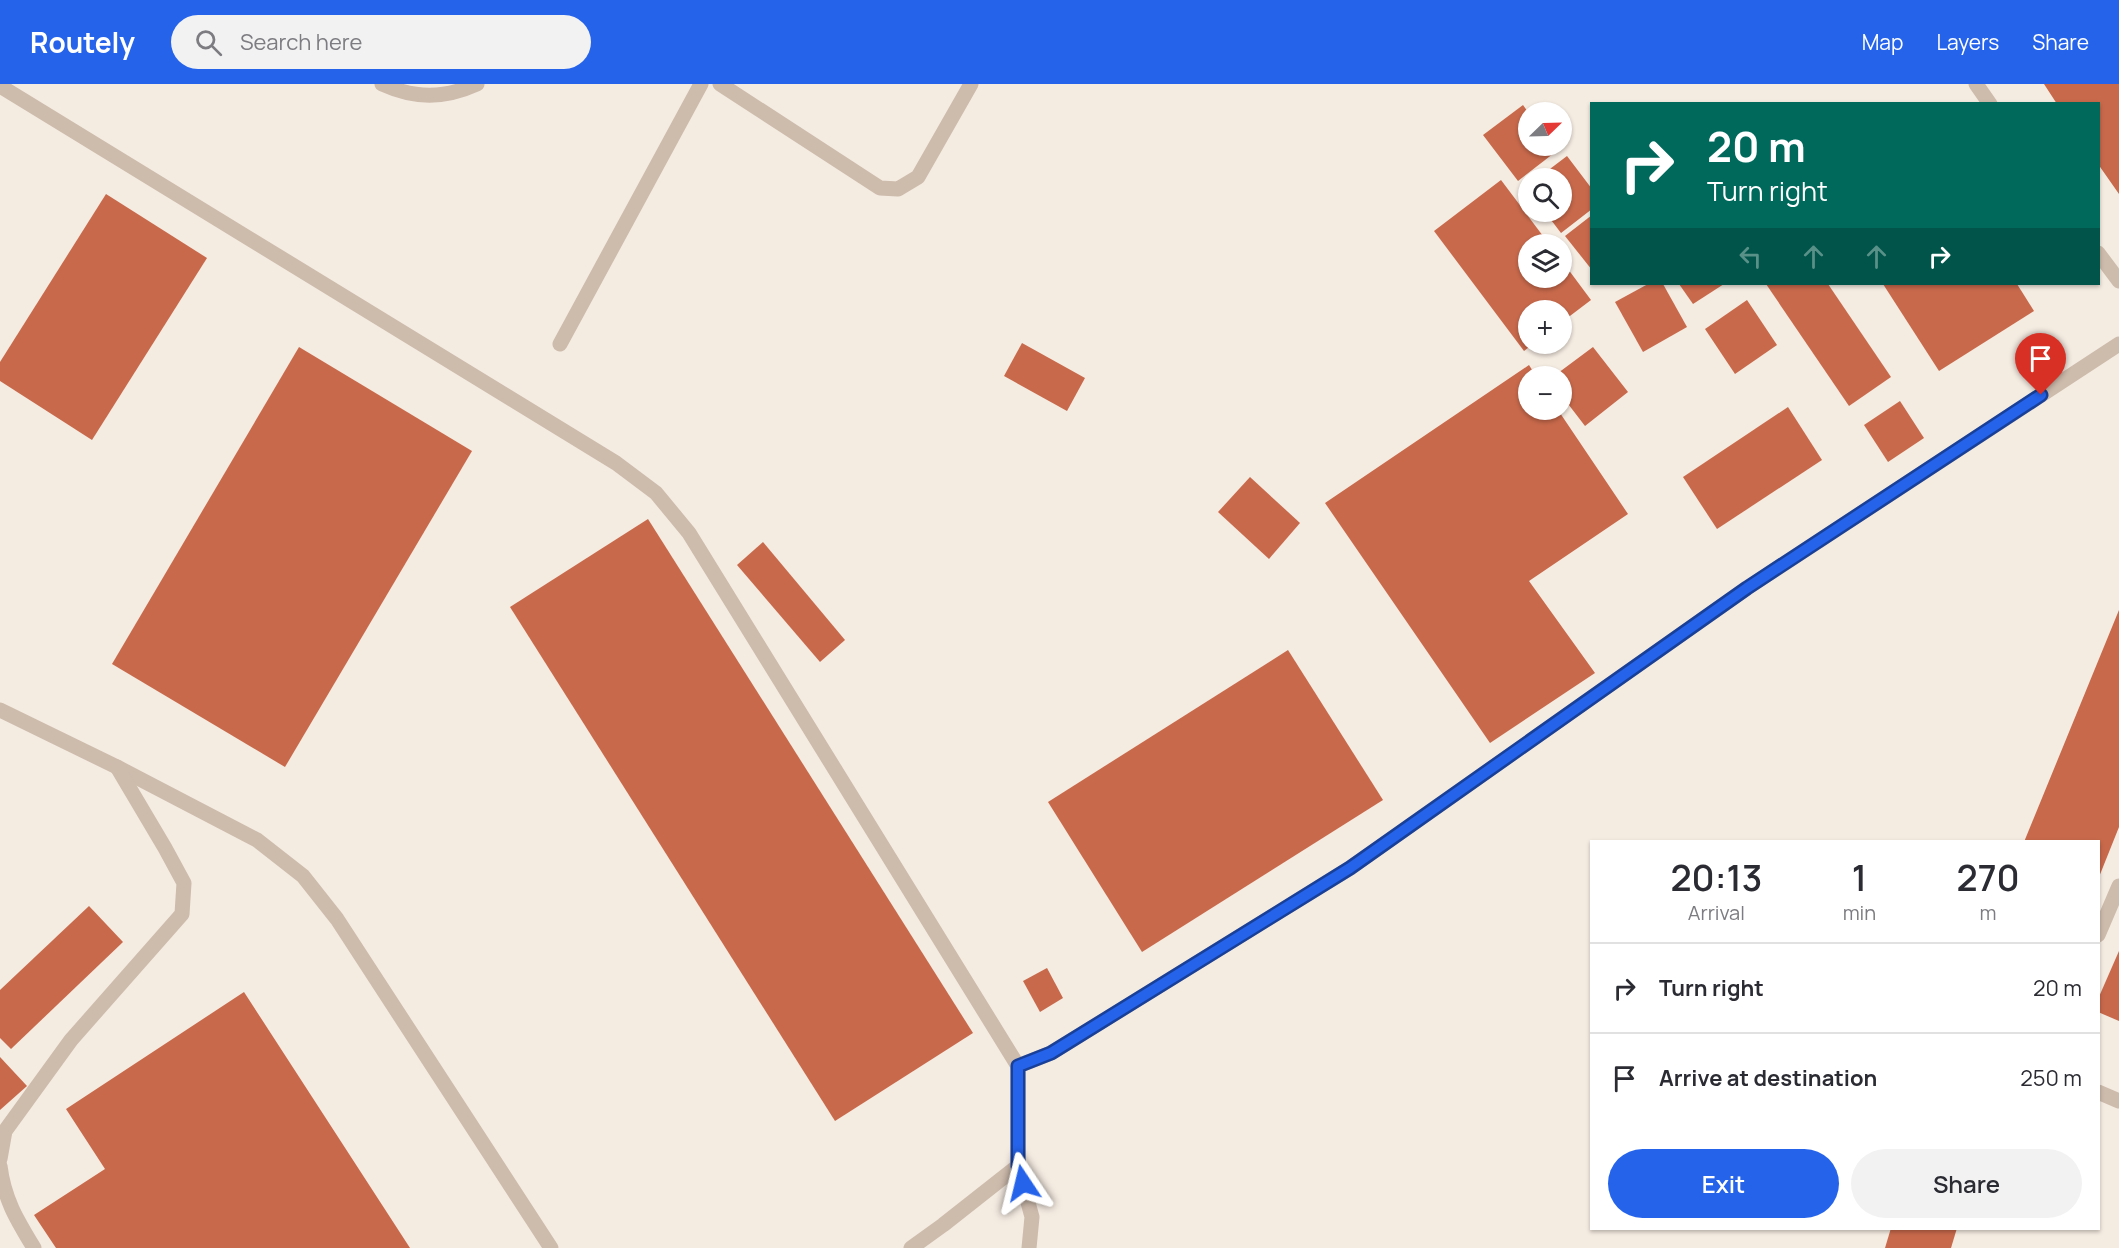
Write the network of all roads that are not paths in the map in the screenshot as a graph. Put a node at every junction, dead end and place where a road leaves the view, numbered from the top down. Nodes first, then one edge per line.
1 (382, 84) edge
2 (477, 84) edge
3 (701, 84) edge
4 (720, 84) edge
5 (971, 84) edge
6 (1976, 84) edge
7 (0, 86) edge
8 (1989, 102) edge
9 (2100, 256) edge
10 (2119, 281) edge
11 (560, 344) dead end
12 (2119, 344) edge
13 (0, 710) edge
14 (117, 767) junction
15 (2119, 886) edge
16 (2100, 929) edge
17 (1018, 1066) junction
18 (2100, 1093) edge
19 (2119, 1101) edge
20 (0, 1159) edge
21 (0, 1166) edge
22 (1018, 1166) junction
23 (34, 1248) edge
24 (551, 1248) edge
25 (910, 1248) edge
26 (1029, 1248) edge

1 - 2 street
3 - 11 street
4 - 5 street
6 - 8 street
7 - 17 street
9 - 10 street
12 - 17 street
13 - 14 street
14 - 20 street
14 - 24 street
15 - 16 street
17 - 22 street
18 - 19 street
21 - 23 street
22 - 25 street
22 - 26 street

